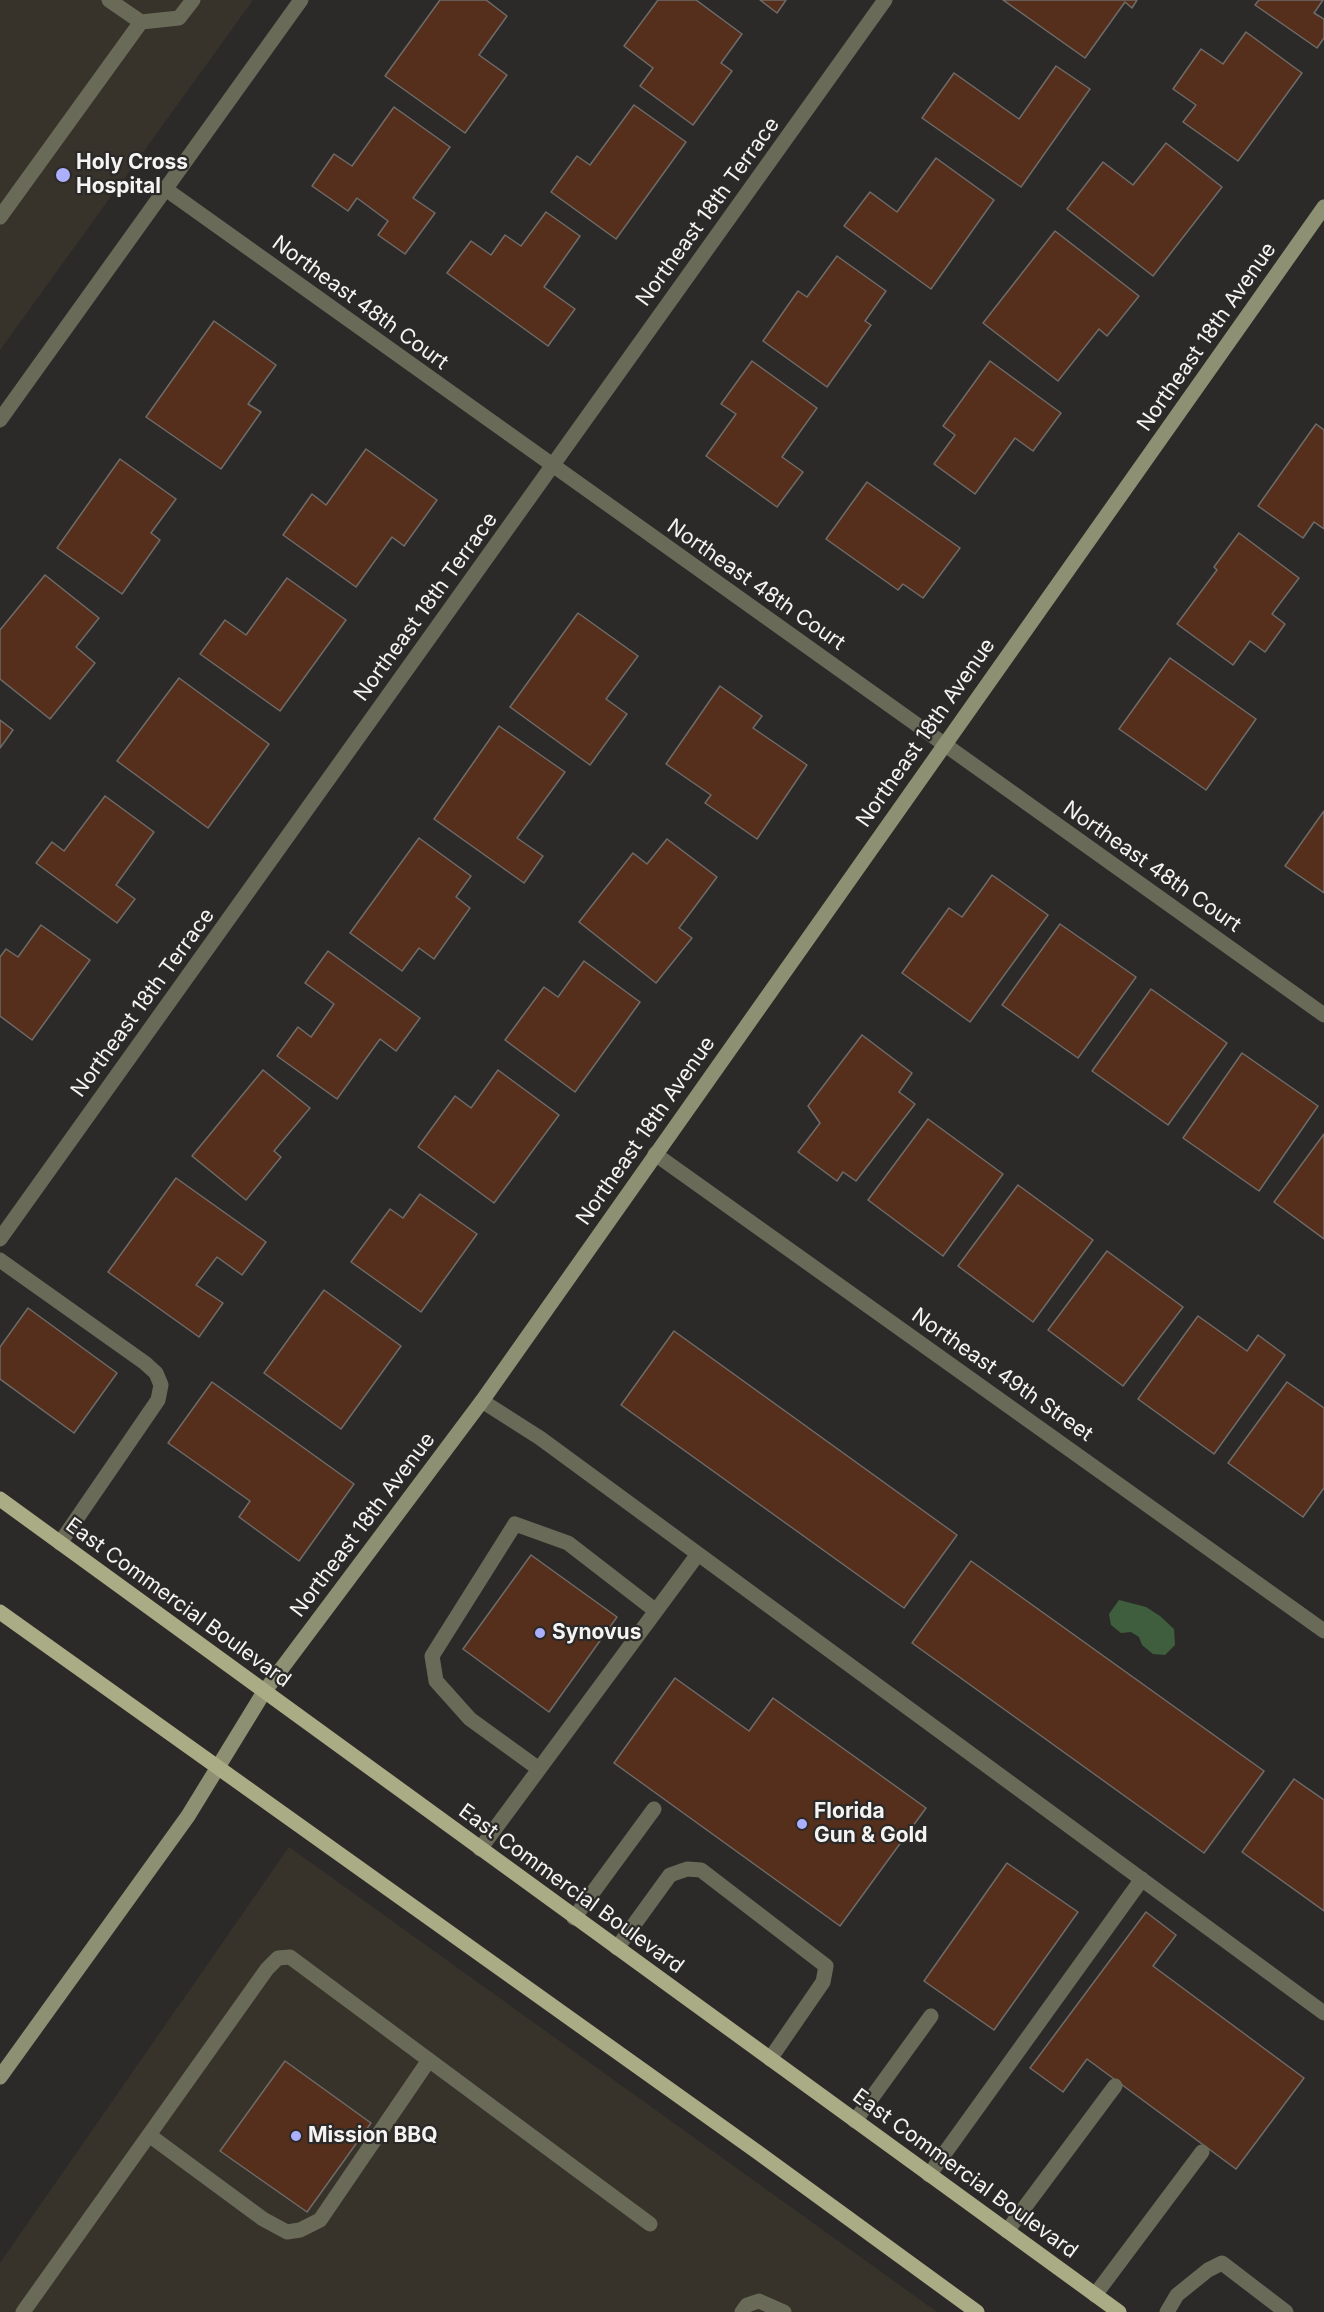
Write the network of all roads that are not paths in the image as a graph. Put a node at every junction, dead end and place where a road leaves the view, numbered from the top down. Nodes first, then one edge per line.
1 (109, 0) edge
2 (193, 0) edge
3 (301, 0) edge
4 (885, 0) edge
5 (141, 22) junction
6 (164, 188) junction
7 (1324, 207) edge
8 (0, 217) edge
9 (0, 420) edge
10 (553, 466) junction
11 (944, 744) junction
12 (1324, 1015) edge
13 (655, 1154) junction
14 (0, 1239) edge
15 (0, 1260) edge
16 (482, 1401) junction
17 (0, 1499) edge
18 (60, 1543) junction
19 (698, 1554) junction
20 (656, 1611) junction
21 (0, 1612) edge
22 (1324, 1631) edge
23 (264, 1692) junction
24 (218, 1767) junction
25 (539, 1769) junction
26 (654, 1809) dead end
27 (480, 1849) junction
28 (1142, 1879) junction
29 (574, 1918) junction
30 (617, 1948) junction
31 (1324, 2013) edge
32 (931, 2016) dead end
33 (770, 2059) junction
34 (429, 2060) junction
35 (0, 2077) edge
36 (1114, 2085) dead end
37 (855, 2121) junction
38 (149, 2135) junction
39 (1202, 2152) dead end
40 (929, 2175) junction
41 (650, 2224) dead end
42 (1007, 2231) junction
43 (1095, 2295) junction
44 (23, 2312) edge
45 (742, 2312) edge
46 (783, 2312) edge
47 (977, 2312) edge
48 (1119, 2312) edge
49 (1167, 2312) edge
50 (1286, 2312) edge

1 - 5 street
2 - 5 street
3 - 6 street
4 - 10 street, Northeast 18th Terrace
5 - 8 street
6 - 9 street
6 - 10 street, Northeast 48th Court
7 - 11 street, Northeast 18th Avenue
10 - 11 street, Northeast 48th Court
10 - 14 street, Northeast 18th Terrace
11 - 12 street, Northeast 48th Court
11 - 13 street, Northeast 18th Avenue
13 - 16 street, Northeast 18th Avenue
13 - 22 street, Northeast 49th Street
15 - 18 street
16 - 19 street
16 - 23 street, Northeast 18th Avenue
17 - 18 main road, East Commercial Boulevard
18 - 23 main road, East Commercial Boulevard
19 - 20 street
19 - 28 street
20 - 25 street
20 - 25 street
21 - 24 main road
23 - 24 street, Northeast 18th Avenue
23 - 27 main road, East Commercial Boulevard
24 - 35 street, Northeast 18th Avenue
24 - 47 main road
25 - 27 street
26 - 29 street
27 - 29 main road, East Commercial Boulevard
28 - 31 street
28 - 40 street
29 - 30 main road, East Commercial Boulevard
30 - 33 main road, East Commercial Boulevard
30 - 33 street
32 - 37 street
33 - 37 main road, East Commercial Boulevard
34 - 38 street
34 - 38 street
34 - 41 street
36 - 42 street
37 - 40 main road, East Commercial Boulevard
38 - 44 street
39 - 43 street
40 - 42 main road, East Commercial Boulevard
42 - 43 main road, East Commercial Boulevard
43 - 48 main road, East Commercial Boulevard
45 - 46 street
49 - 50 street

